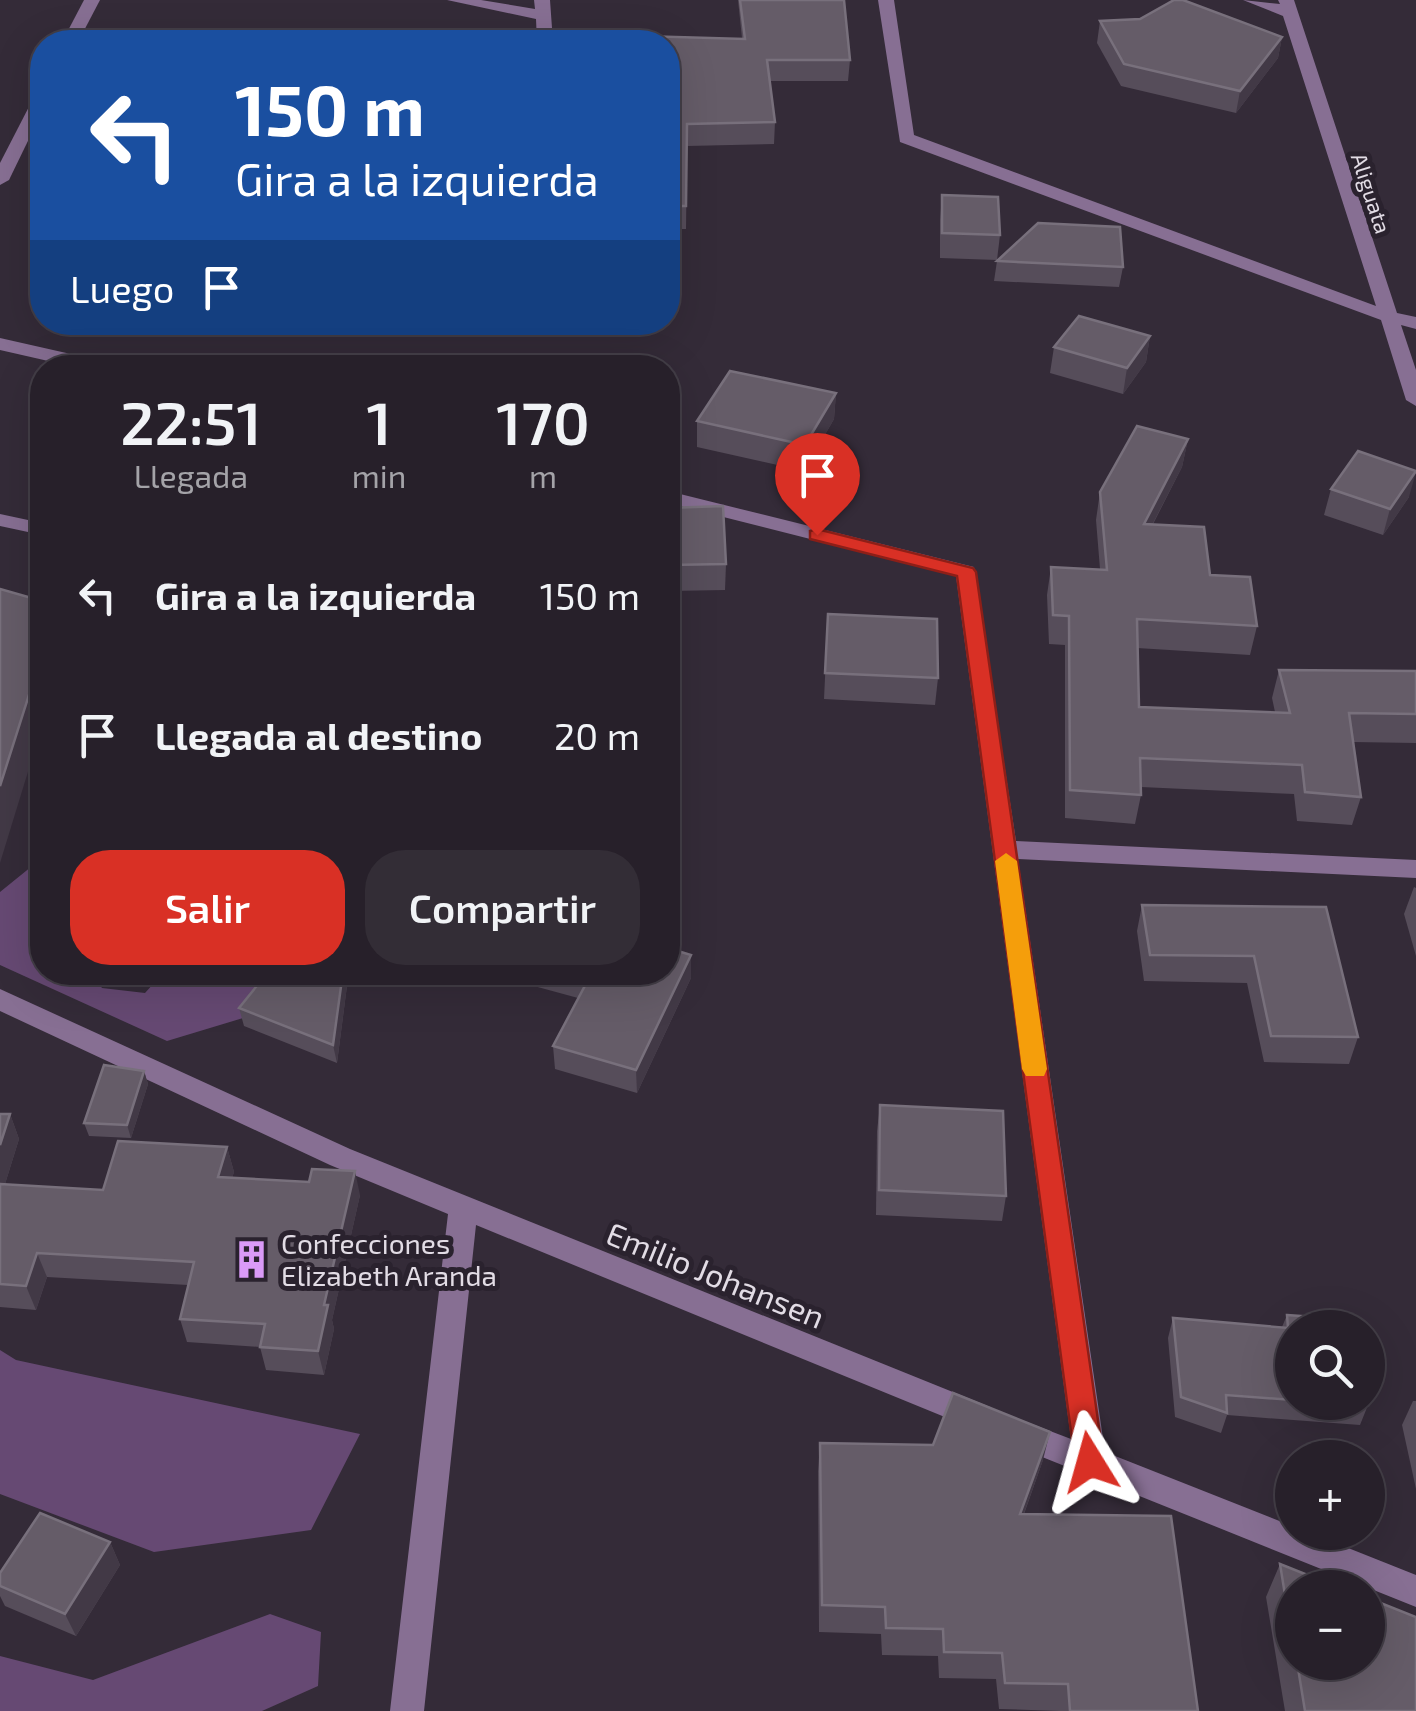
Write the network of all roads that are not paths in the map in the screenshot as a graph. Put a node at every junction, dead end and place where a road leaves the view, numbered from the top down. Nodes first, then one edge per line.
1 (92, 0) edge
2 (455, 0) edge
3 (886, 0) edge
4 (1251, 0) edge
5 (1288, 6) edge
6 (544, 8) edge
7 (76, 30) edge
8 (30, 121) edge
9 (0, 180) edge
10 (1389, 316) junction
11 (1416, 323) edge
12 (0, 344) edge
13 (50, 355) edge
14 (1416, 400) edge
15 (680, 500) edge
16 (0, 520) edge
17 (30, 526) edge
18 (1004, 849) junction
19 (1416, 869) edge
20 (0, 999) edge
21 (462, 1209) junction
22 (1090, 1462) junction
23 (1416, 1590) edge
24 (407, 1711) edge

1 - 7 street
2 - 6 street
3 - 10 street
4 - 5 street
5 - 10 street, Aliguata
8 - 9 street
10 - 11 street
10 - 14 street, Aliguata
12 - 13 street
15 - 18 street
16 - 17 street
18 - 19 street
18 - 22 street
20 - 21 street, Emilio Johansen
21 - 22 street, Emilio Johansen
21 - 24 street
22 - 23 street, Emilio Johansen

